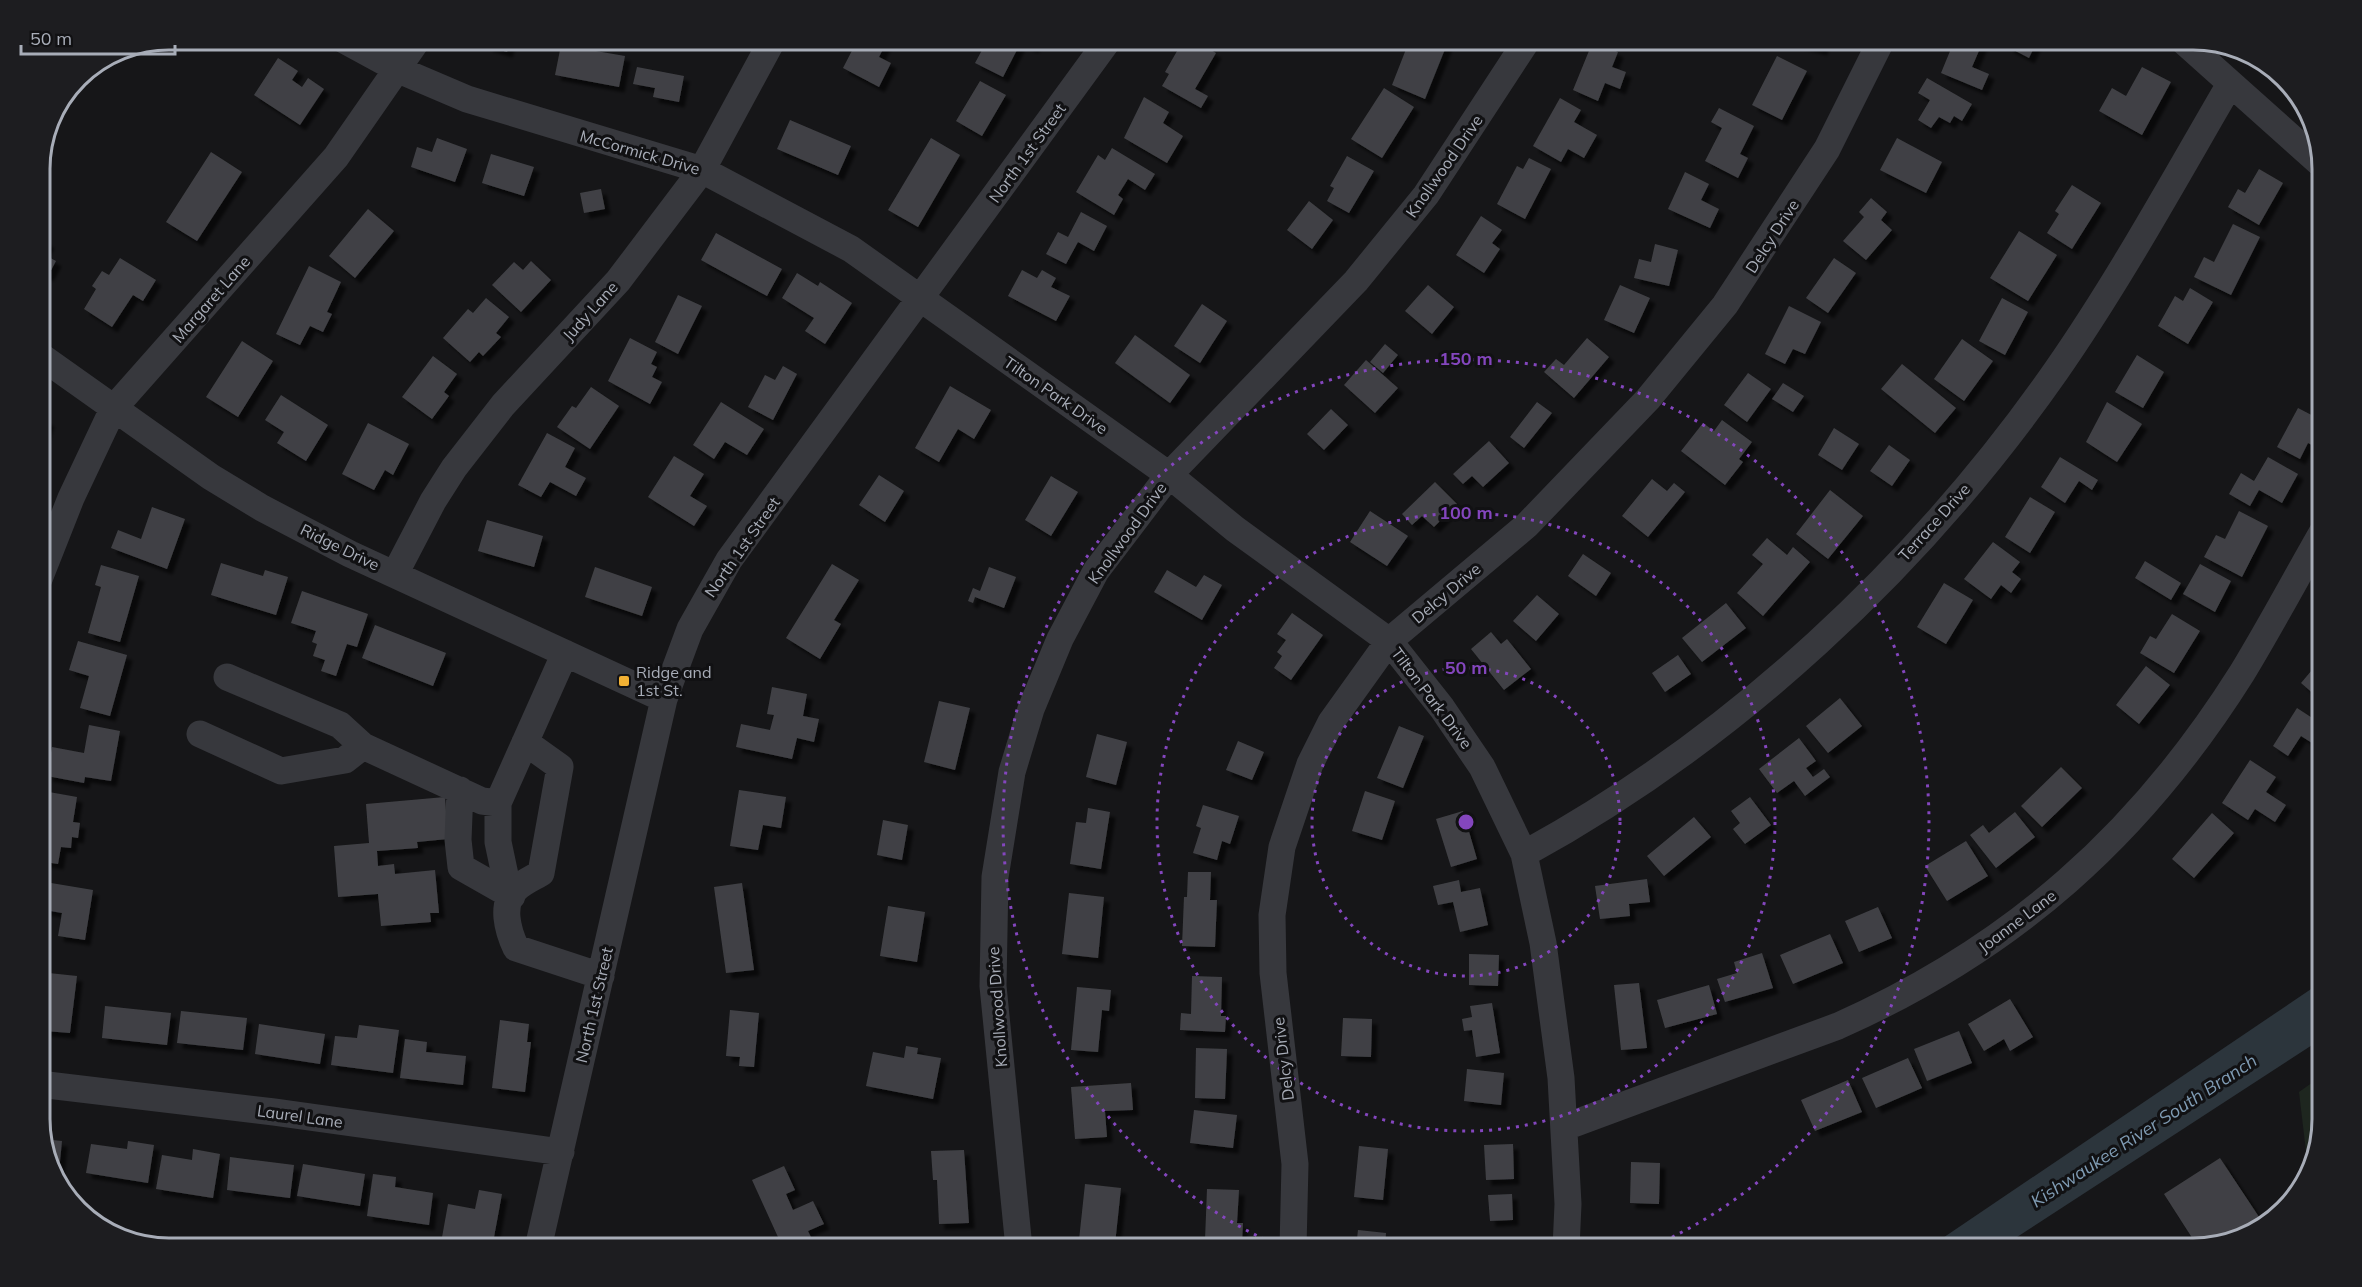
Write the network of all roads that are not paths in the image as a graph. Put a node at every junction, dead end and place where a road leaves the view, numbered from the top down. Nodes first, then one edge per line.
1 (362, 50) edge
2 (411, 50) edge
3 (767, 50) edge
4 (1101, 50) edge
5 (1521, 50) edge
6 (1876, 50) edge
7 (2193, 50) edge
8 (399, 70) junction
9 (2230, 84) junction
10 (2311, 156) edge
11 (702, 170) junction
12 (921, 300) junction
13 (50, 363) edge
14 (113, 409) junction
15 (1169, 475) junction
16 (2312, 550) edge
17 (50, 551) edge
18 (395, 574) junction
19 (1389, 641) junction
20 (565, 653) junction
21 (227, 677) dead end
22 (664, 699) junction
23 (200, 734) dead end
24 (525, 742) junction
25 (363, 746) junction
26 (460, 790) junction
27 (498, 803) junction
28 (1524, 854) junction
29 (510, 895) junction
30 (601, 976) junction
31 (50, 1085) edge
32 (1565, 1127) junction
33 (561, 1152) junction
34 (540, 1238) edge
35 (1018, 1238) edge
36 (1293, 1238) edge
37 (1566, 1238) edge

1 - 8 street, McCormick Drive
2 - 8 street, Margaret Lane
3 - 11 street, Judy Lane
4 - 12 street, North 1st Street
5 - 15 street, Knollwood Drive
6 - 19 street, Delcy Drive
7 - 9 street
8 - 11 street, McCormick Drive
8 - 14 street, Margaret Lane
9 - 10 street
9 - 28 street, Terrace Drive
11 - 12 street, McCormick Drive
11 - 18 street, Judy Lane
12 - 15 street, Tilton Park Drive
12 - 22 street, North 1st Street
13 - 14 street, Ridge Drive
14 - 17 street, Margaret Lane
14 - 18 street, Ridge Drive
15 - 19 street, Tilton Park Drive
15 - 35 street, Knollwood Drive
16 - 32 street, Joanne Lane
18 - 20 street, Ridge Drive
19 - 28 street, Tilton Park Drive
19 - 36 street, Delcy Drive
20 - 22 street, Ridge Drive
20 - 24 street
21 - 25 street
22 - 30 street, North 1st Street
23 - 25 street
24 - 27 street
24 - 29 street
25 - 26 street
26 - 27 street
26 - 29 street
27 - 29 street
28 - 32 street, Tilton Park Drive
29 - 30 street
30 - 33 street, North 1st Street
31 - 33 street, Laurel Lane
32 - 37 street, Tilton Park Drive
33 - 34 street, North 1st Street

